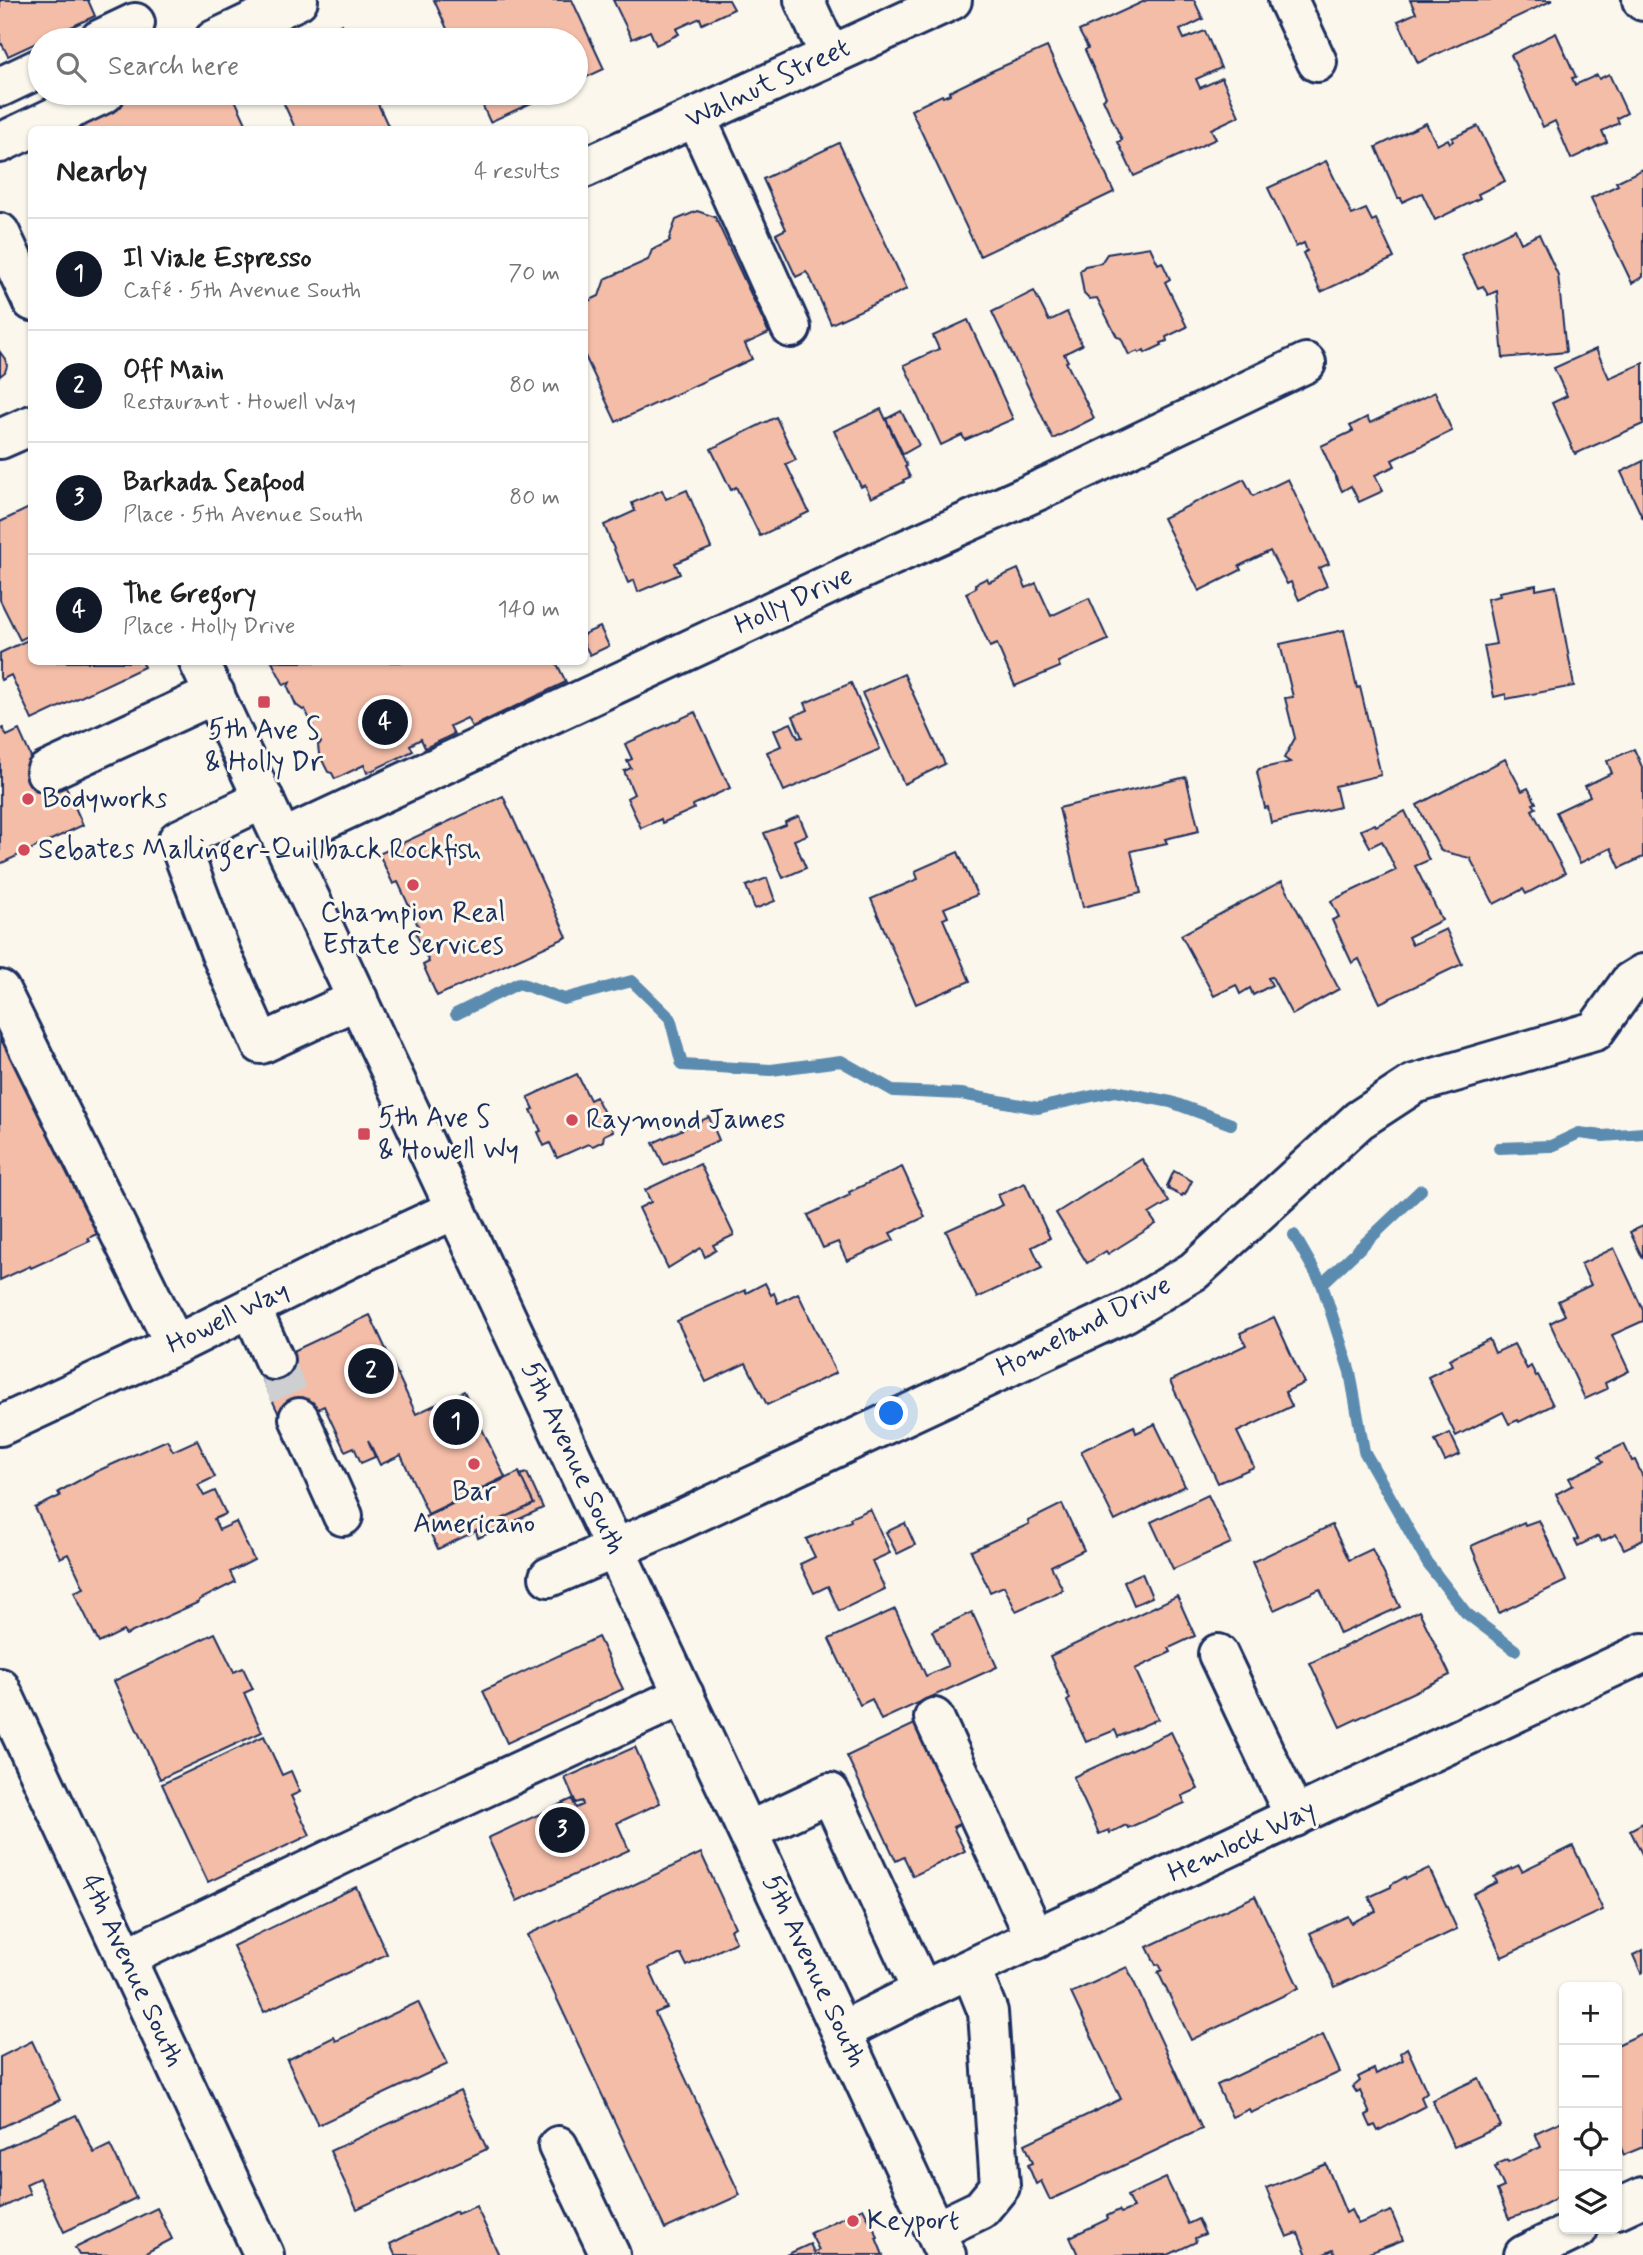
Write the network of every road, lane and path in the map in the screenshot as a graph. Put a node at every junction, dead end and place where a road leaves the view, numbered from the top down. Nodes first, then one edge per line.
1 (298, 0) edge
2 (804, 0) edge
3 (953, 0) edge
4 (1288, 0) edge
5 (135, 23) dead end
6 (124, 28) edge
7 (239, 28) edge
8 (830, 56) junction
9 (1317, 62) dead end
10 (28, 74) edge
11 (0, 87) edge
12 (80, 105) edge
13 (696, 117) junction
14 (36, 126) edge
15 (28, 130) edge
16 (0, 143) edge
17 (588, 166) edge
18 (0, 233) edge
19 (28, 292) edge
20 (791, 328) dead end
21 (1307, 363) dead end
22 (28, 427) edge
23 (0, 439) edge
24 (207, 678) edge
25 (46, 772) dead end
26 (264, 799) junction
27 (283, 839) junction
28 (1643, 974) edge
29 (0, 990) edge
30 (358, 999) junction
31 (456, 1209) junction
32 (251, 1307) junction
33 (175, 1345) junction
34 (274, 1360) tunnel mouth
35 (299, 1418) tunnel mouth
36 (0, 1426) edge
37 (343, 1516) dead end
38 (615, 1548) junction
39 (549, 1577) dead end
40 (1643, 1653) edge
41 (1218, 1654) dead end
42 (0, 1688) edge
43 (684, 1695) junction
44 (934, 1718) dead end
45 (1295, 1817) junction
46 (749, 1831) junction
47 (1036, 1939) junction
48 (125, 1958) junction
49 (971, 1970) junction
50 (922, 1992) junction
51 (842, 2031) junction
52 (558, 2146) dead end
53 (1643, 2197) edge
54 (1622, 2208) edge
55 (1567, 2234) edge
56 (941, 2243) edge
57 (264, 2255) edge
58 (610, 2255) edge
59 (1524, 2255) edge

1 - 7 street
2 - 8 street
3 - 8 street, Walnut Street
4 - 9 street
5 - 6 street
8 - 13 street, Walnut Street
10 - 11 street
12 - 14 street
13 - 17 street, Walnut Street
13 - 20 street
15 - 16 street
18 - 19 street
21 - 27 street, Holly Drive
22 - 23 street
24 - 25 street
24 - 26 street, 5th Avenue South
26 - 27 street, 5th Avenue South
26 - 30 street
27 - 30 street, 5th Avenue South
28 - 38 street, Homeland Drive
29 - 33 street
30 - 31 street, 5th Avenue South
31 - 32 street, Howell Way
31 - 38 street, 5th Avenue South
32 - 33 street, Howell Way
32 - 34 street
33 - 36 street, Howell Way
35 - 37 street
38 - 39 street, Homeland Drive
38 - 43 street, 5th Avenue South
40 - 45 street, Hemlock Way
41 - 45 street
42 - 48 street, 4th Avenue South
43 - 46 street, 5th Avenue South
43 - 48 street
44 - 47 street
45 - 47 street, Hemlock Way
46 - 50 street
46 - 51 street, 5th Avenue South
47 - 49 street, Hemlock Way
48 - 57 street, 4th Avenue South
49 - 50 street, Hemlock Way
49 - 56 street
50 - 51 street, Hemlock Way
51 - 56 street, 5th Avenue South
52 - 58 street
53 - 54 street
55 - 59 street

